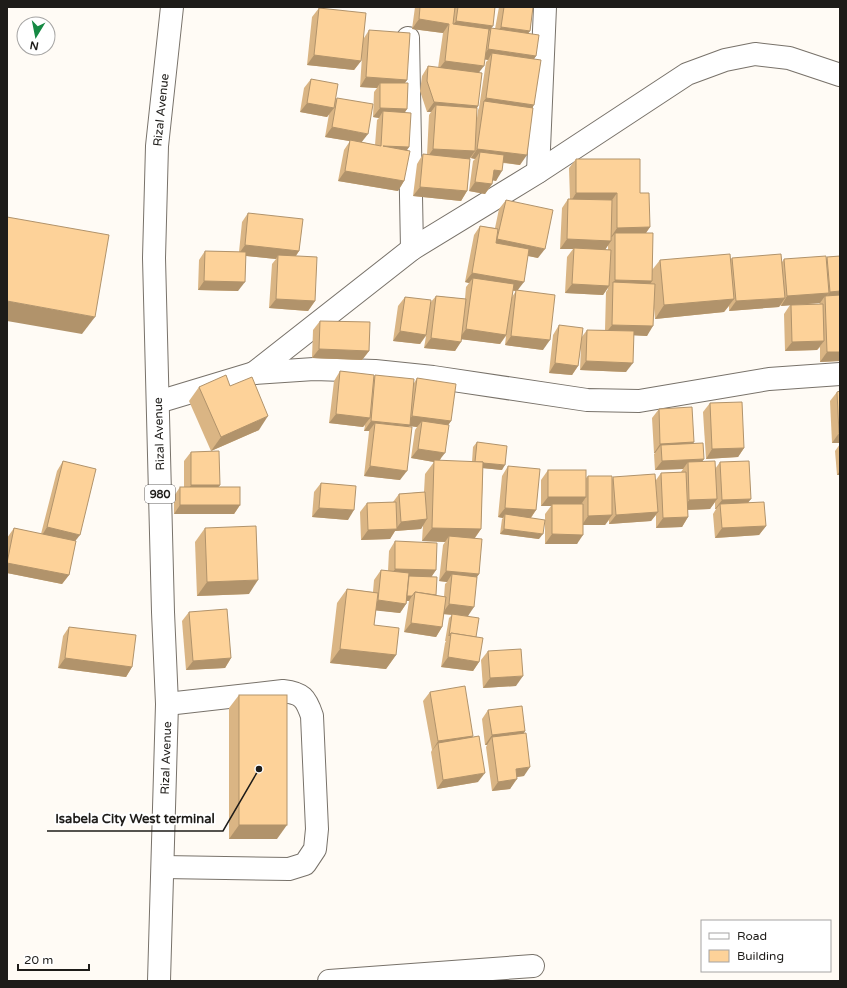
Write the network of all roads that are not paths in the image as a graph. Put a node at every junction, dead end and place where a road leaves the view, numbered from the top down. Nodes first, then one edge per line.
1 (172, 7) edge
2 (545, 7) edge
3 (408, 38) edge
4 (840, 75) edge
5 (538, 172) junction
6 (412, 249) junction
7 (254, 373) junction
8 (840, 374) edge
9 (158, 402) junction
10 (167, 704) junction
11 (163, 867) junction
12 (533, 966) dead end
13 (159, 981) edge
14 (329, 981) edge

1 - 9 street, Rizal Avenue / 980
2 - 5 street
3 - 6 street
4 - 5 street
5 - 6 street
6 - 7 street
7 - 8 street
7 - 9 street
9 - 10 street, Rizal Avenue / 980
10 - 11 street, Rizal Avenue / 980
10 - 11 street
11 - 13 street, Rizal Avenue / 980
12 - 14 street

